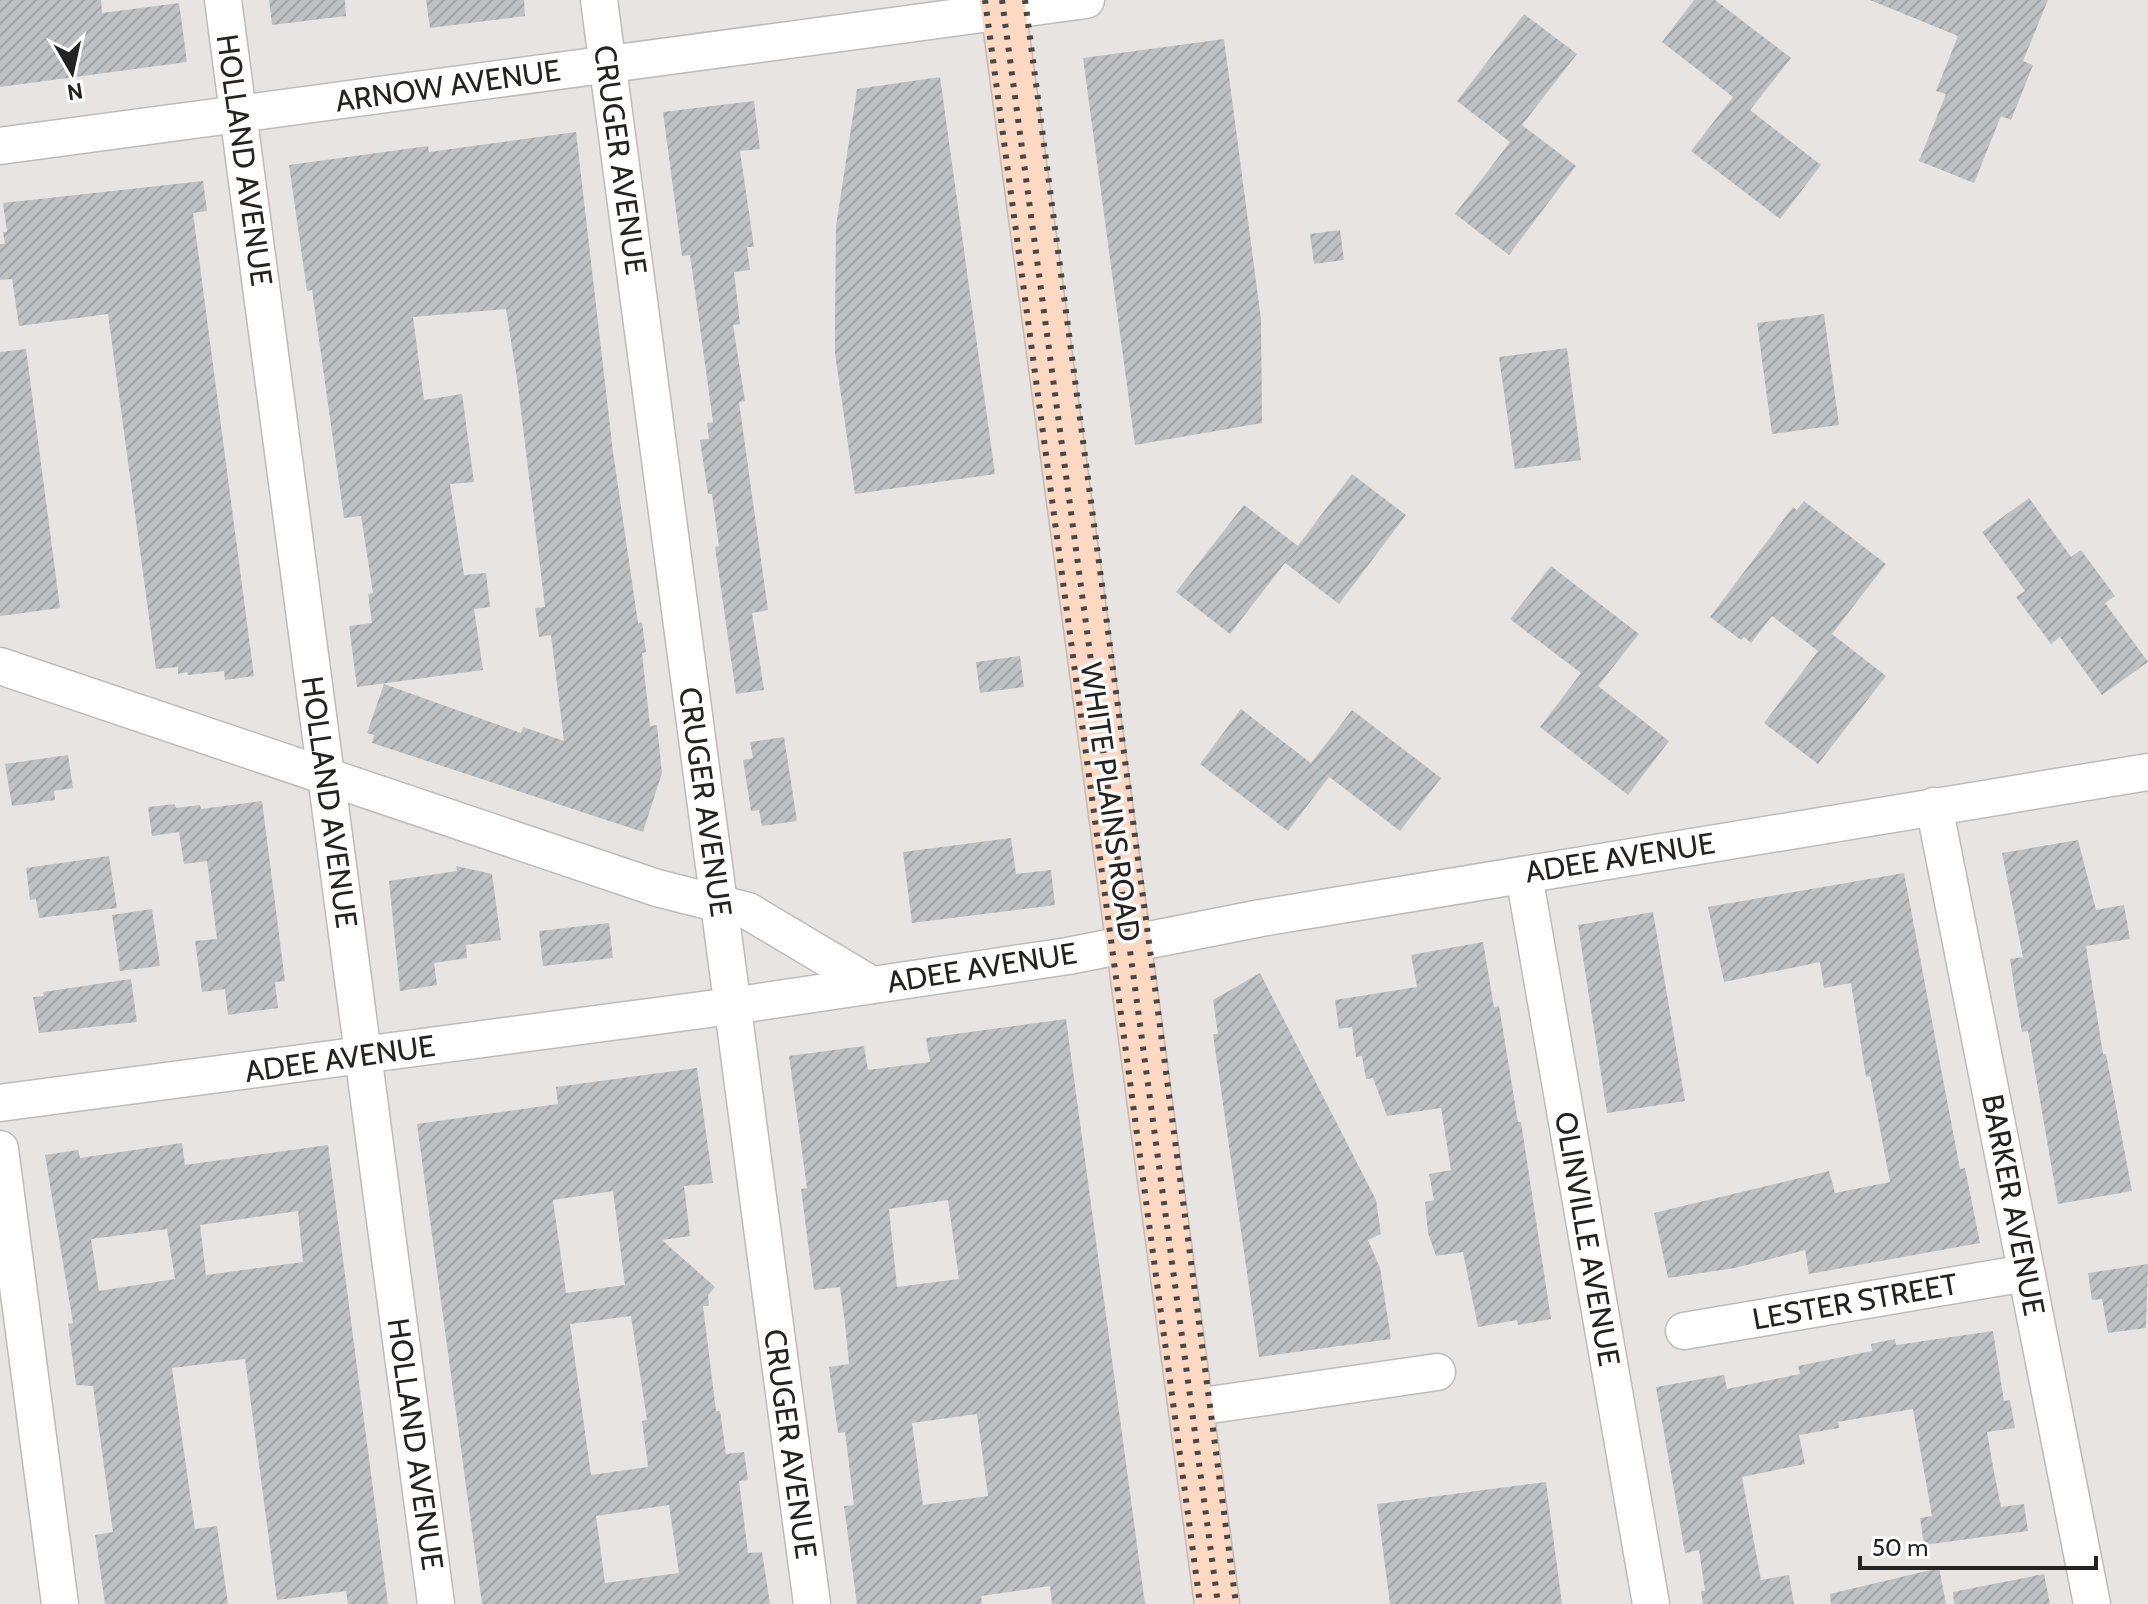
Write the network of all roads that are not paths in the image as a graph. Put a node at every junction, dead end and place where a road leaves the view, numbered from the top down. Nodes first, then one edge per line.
1 (223, 0) edge
2 (599, 0) edge
3 (1086, 0) edge
4 (1003, 6) edge
5 (607, 64) junction
6 (238, 114) junction
7 (0, 146) edge
8 (0, 666) edge
9 (2148, 772) edge
10 (325, 776) junction
11 (1934, 806) junction
12 (1524, 875) junction
13 (718, 903) junction
14 (1129, 943) junction
15 (872, 985) junction
16 (732, 1006) junction
17 (364, 1056) junction
18 (0, 1103) edge
19 (0, 1149) edge
20 (2026, 1273) junction
21 (1684, 1331) dead end
22 (1437, 1372) dead end
23 (1189, 1408) junction
24 (60, 1604) edge
25 (436, 1604) edge
26 (812, 1604) edge
27 (1217, 1604) edge
28 (1651, 1604) edge
29 (2092, 1604) edge

1 - 6 street, HOLLAND AVENUE
2 - 5 street, CRUGER AVENUE
3 - 4 street, ARNOW AVENUE
4 - 5 street, ARNOW AVENUE
4 - 14 main road, WHITE PLAINS ROAD
5 - 6 street, ARNOW AVENUE
5 - 13 street, CRUGER AVENUE
6 - 7 street, ARNOW AVENUE
6 - 10 street, HOLLAND AVENUE
8 - 10 street
9 - 11 street, ADEE AVENUE
10 - 13 street
10 - 17 street, HOLLAND AVENUE
11 - 12 street, ADEE AVENUE
11 - 20 street, BARKER AVENUE
12 - 14 street, ADEE AVENUE
12 - 28 street, OLINVILLE AVENUE
13 - 15 street
13 - 16 street, CRUGER AVENUE
14 - 15 street, ADEE AVENUE
14 - 23 main road, WHITE PLAINS ROAD
15 - 16 street, ADEE AVENUE
16 - 17 street, ADEE AVENUE
16 - 26 street, CRUGER AVENUE
17 - 18 street, ADEE AVENUE
17 - 25 street, HOLLAND AVENUE
19 - 24 street
20 - 21 street, LESTER STREET
20 - 29 street, BARKER AVENUE
22 - 23 street
23 - 27 main road, WHITE PLAINS ROAD

